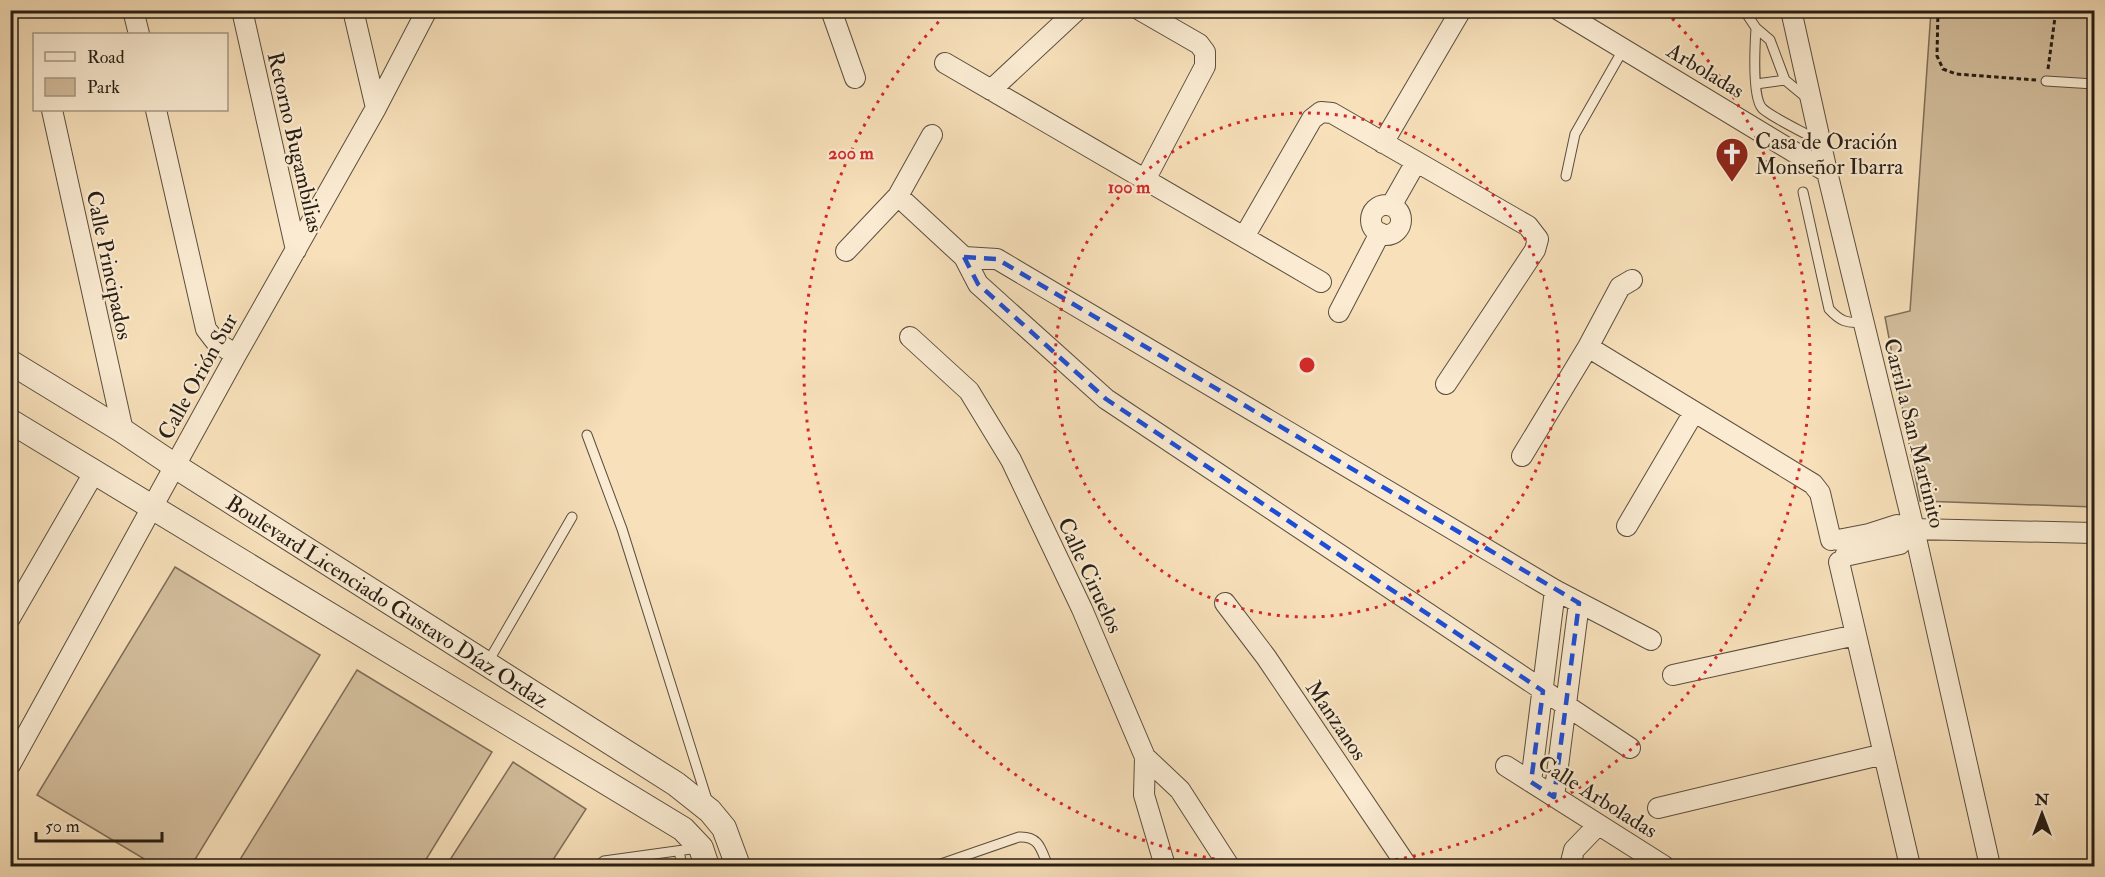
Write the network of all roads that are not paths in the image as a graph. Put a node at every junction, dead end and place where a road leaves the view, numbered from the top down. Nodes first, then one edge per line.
1 (134, 10) edge
2 (242, 10) edge
3 (353, 10) edge
4 (427, 10) edge
5 (831, 10) edge
6 (1077, 10) edge
7 (1140, 10) edge
8 (1461, 10) edge
9 (1559, 10) edge
10 (1740, 10) edge
11 (1791, 10) edge
12 (1756, 28) junction
13 (139, 33) edge
14 (1624, 48) junction
15 (945, 63) dead end
16 (855, 78) dead end
17 (1785, 80) junction
18 (2046, 81) road end
19 (1756, 84) junction
20 (2094, 84) edge
21 (991, 90) junction
22 (1812, 103) junction
23 (376, 108) junction
24 (52, 111) edge
25 (156, 111) edge
26 (932, 135) dead end
27 (1821, 141) junction
28 (1383, 143) junction
29 (1416, 162) junction
30 (1827, 172) junction
31 (1566, 176) dead end
32 (1145, 180) junction
33 (1803, 192) dead end
34 (898, 196) junction
35 (1244, 237) junction
36 (296, 250) junction
37 (846, 251) dead end
38 (964, 257) junction
39 (1632, 280) dead end
40 (1321, 282) dead end
41 (1339, 312) dead end
42 (1863, 322) junction
43 (910, 337) dead end
44 (1588, 347) junction
45 (236, 355) junction
46 (10, 362) edge
47 (1446, 384) dead end
48 (1694, 412) junction
49 (10, 421) edge
50 (123, 431) junction
51 (587, 435) dead end
52 (1522, 456) dead end
53 (175, 466) junction
54 (94, 471) junction
55 (153, 506) junction
56 (572, 517) dead end
57 (1627, 526) dead end
58 (1914, 529) junction
59 (2094, 532) edge
60 (1838, 550) junction
61 (1554, 590) junction
62 (1225, 603) dead end
63 (1579, 603) junction
64 (10, 618) edge
65 (1856, 635) junction
66 (1651, 640) dead end
67 (462, 648) junction
68 (487, 664) junction
69 (1673, 675) dead end
70 (442, 682) junction
71 (1543, 691) junction
72 (1566, 706) junction
73 (1630, 748) dead end
74 (1884, 754) junction
75 (1145, 757) junction
76 (10, 765) edge
77 (1506, 766) dead end
78 (1531, 782) junction
79 (1554, 797) junction
80 (1658, 808) dead end
81 (710, 811) junction
82 (1603, 828) junction
83 (696, 855) edge
84 (597, 867) edge
85 (682, 867) edge
86 (738, 867) edge
87 (935, 867) edge
88 (1048, 867) edge
89 (1165, 867) edge
90 (1229, 867) edge
91 (1407, 867) edge
92 (1570, 867) edge
93 (1576, 867) edge
94 (1664, 867) edge
95 (1910, 867) edge
96 (1990, 867) edge

1 - 13 street
2 - 36 street, Retorno Bugambilias
3 - 23 street
4 - 23 street, Calle Orión Sur
5 - 16 street
6 - 21 street
7 - 32 street
8 - 28 street
9 - 14 street, Arboladas
10 - 12 lane
11 - 22 street, Carril a San Martinito
12 - 17 lane
12 - 19 lane
14 - 30 street, Arboladas
14 - 31 lane
15 - 21 street
17 - 19 lane
17 - 22 lane
18 - 20 lane
19 - 27 lane
21 - 32 street
22 - 27 street, Carril a San Martinito
23 - 36 street, Calle Orión Sur
24 - 50 street, Calle Principados
25 - 45 street
26 - 34 street
27 - 30 street, Carril a San Martinito
28 - 29 street
28 - 35 street
29 - 41 street
29 - 47 street
30 - 42 street, Carril a San Martinito
32 - 35 street
33 - 42 lane
34 - 37 street
34 - 38 street
35 - 40 street
36 - 45 street, Calle Orión Sur
38 - 61 street
38 - 71 street
39 - 44 street
42 - 58 street, Carril a San Martinito
43 - 75 street, Calle Ciruelos
44 - 48 street
44 - 52 street
45 - 53 street, Calle Orión Sur
46 - 50 street, Boulevard Licenciado Gustavo Díaz Ordaz
48 - 57 street
48 - 60 street
49 - 54 street, Boulevard Licenciado Gustavo Díaz Ordaz
50 - 53 street, Boulevard Licenciado Gustavo Díaz Ordaz
51 - 81 lane
53 - 55 street, Calle Orión Sur
53 - 67 street, Boulevard Licenciado Gustavo Díaz Ordaz
54 - 55 street, Boulevard Licenciado Gustavo Díaz Ordaz
54 - 64 street
55 - 70 street, Boulevard Licenciado Gustavo Díaz Ordaz
55 - 76 street, Calle Orión Sur
56 - 68 lane
58 - 59 street
58 - 60 street
58 - 96 street, Carril a San Martinito
60 - 65 street
61 - 63 street
61 - 71 street
62 - 91 street, Manzanos
63 - 66 street
63 - 72 street
65 - 69 street
65 - 74 street
67 - 68 street, Boulevard Licenciado Gustavo Díaz Ordaz
67 - 70 street
68 - 81 street, Boulevard Licenciado Gustavo Díaz Ordaz
70 - 83 street, Boulevard Licenciado Gustavo Díaz Ordaz
71 - 72 street
71 - 78 street
72 - 73 street
72 - 79 street
74 - 80 street
74 - 95 street
75 - 89 street, Calle Ciruelos
75 - 90 street
77 - 78 street, Calle Arboladas
78 - 79 street, Calle Arboladas
79 - 82 street, Calle Arboladas
81 - 86 street, Boulevard Licenciado Gustavo Díaz Ordaz
82 - 92 street
82 - 93 street
82 - 94 street, Calle Arboladas
83 - 84 lane
83 - 85 lane
87 - 88 lane

